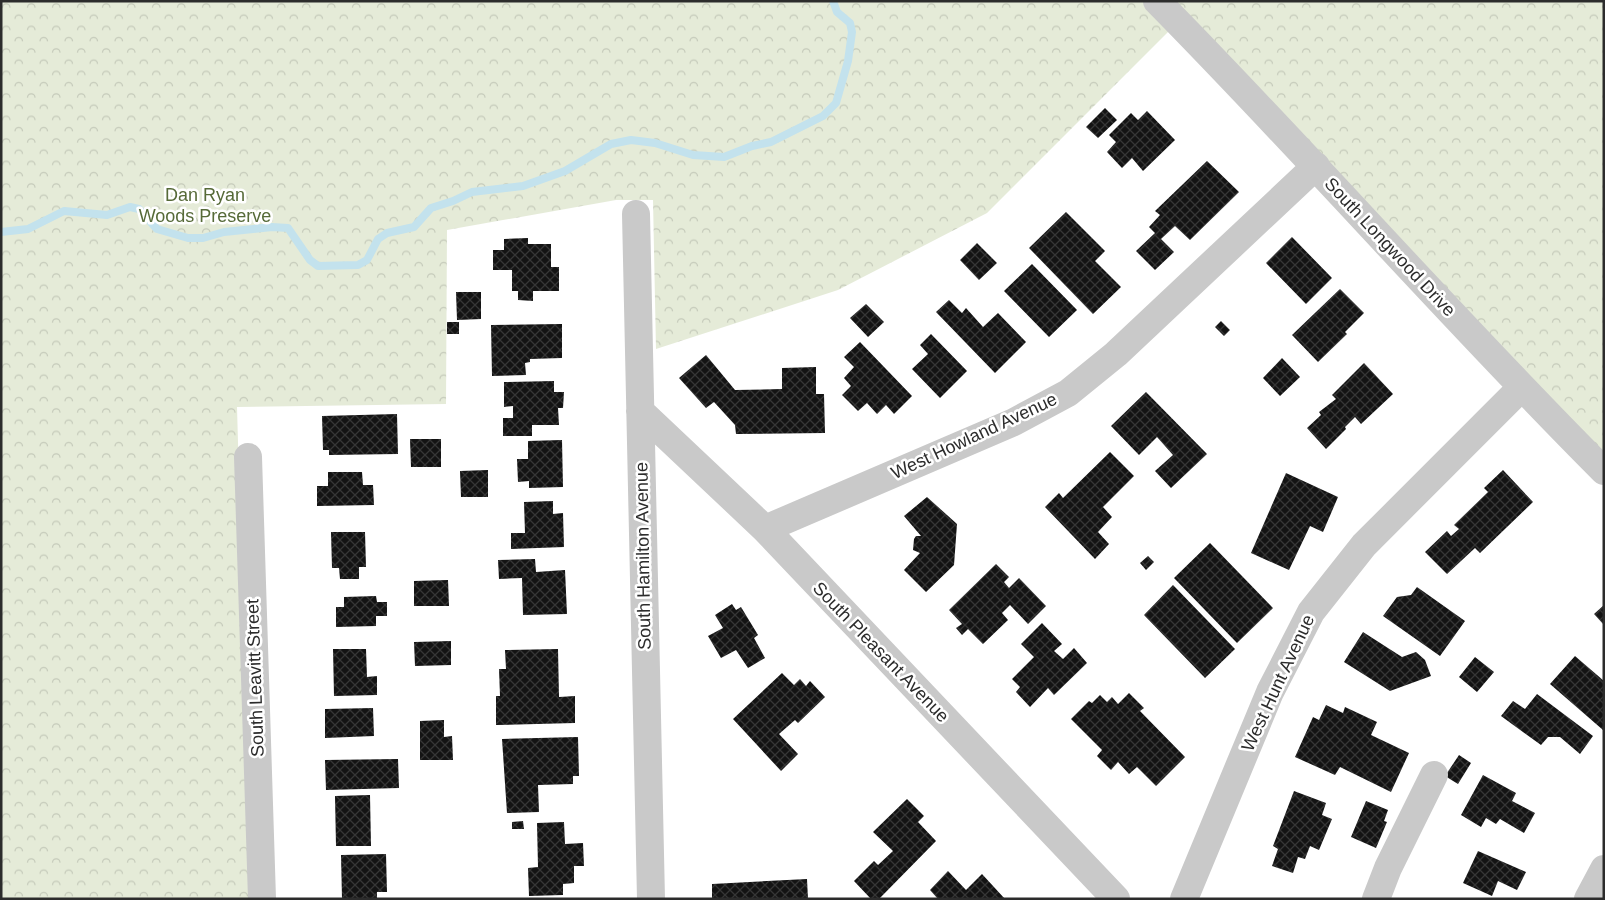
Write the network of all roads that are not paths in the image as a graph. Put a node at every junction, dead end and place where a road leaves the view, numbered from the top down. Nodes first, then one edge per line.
1 (1157, 1) edge
2 (1316, 166) junction
3 (636, 214) dead end
4 (1521, 388) junction
5 (640, 410) junction
6 (248, 457) dead end
7 (1604, 471) edge
8 (764, 529) junction
9 (1434, 775) dead end
10 (1604, 869) edge
11 (262, 899) edge
12 (651, 899) edge
13 (1116, 899) edge
14 (1184, 899) edge
15 (1376, 899) edge
16 (1588, 899) edge

1 - 2 street, South Longwood Drive
2 - 4 street, South Longwood Drive
2 - 8 street, West Howland Avenue
3 - 5 street, South Hamilton Avenue
4 - 7 street, South Longwood Drive
4 - 14 street, West Hunt Avenue
5 - 8 street, South Pleasant Avenue
5 - 12 street, South Hamilton Avenue
6 - 11 street, South Leavitt Street
8 - 13 street, South Pleasant Avenue
9 - 15 street
10 - 16 street

